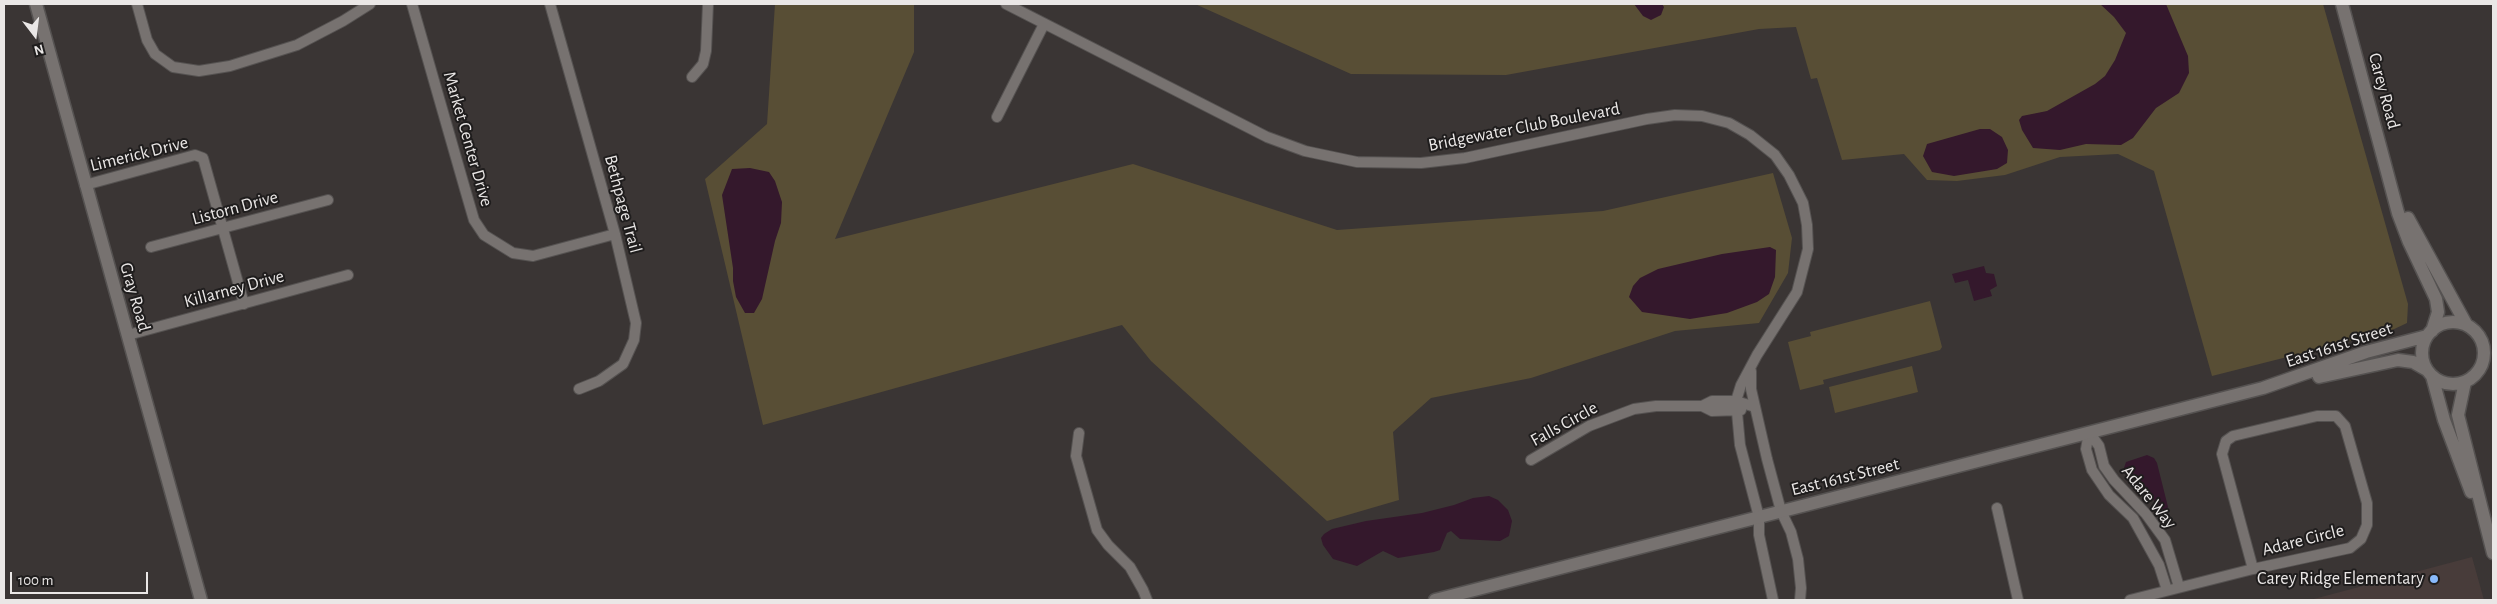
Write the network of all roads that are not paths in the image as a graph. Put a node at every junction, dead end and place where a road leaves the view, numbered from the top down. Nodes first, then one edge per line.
1 (36, 4) edge
2 (137, 4) edge
3 (370, 4) edge
4 (412, 4) edge
5 (550, 4) edge
6 (708, 4) edge
7 (1006, 4) edge
8 (2342, 4) edge
9 (1044, 24) junction
10 (692, 77) dead end
11 (997, 117) dead end
12 (85, 185) junction
13 (2392, 187) junction
14 (328, 200) dead end
15 (223, 228) junction
16 (615, 234) junction
17 (151, 248) dead end
18 (348, 275) dead end
19 (244, 304) junction
20 (2470, 327) junction
21 (2429, 333) junction
22 (128, 335) junction
23 (2493, 339) edge
24 (2493, 364) edge
25 (1751, 370) junction
26 (2430, 373) junction
27 (2469, 379) junction
28 (2263, 388) junction
29 (579, 390) dead end
30 (1755, 406) junction
31 (1737, 407) junction
32 (2089, 432) junction
33 (1080, 433) dead end
34 (1531, 460) dead end
35 (1997, 508) dead end
36 (1781, 511) junction
37 (1758, 517) junction
38 (2486, 526) junction
39 (2493, 553) edge
40 (2253, 569) junction
41 (2180, 587) junction
42 (2166, 590) junction
43 (201, 600) edge
44 (1147, 600) edge
45 (1435, 600) edge
46 (1774, 600) edge
47 (1800, 600) edge
48 (2018, 600) edge
49 (2130, 600) edge

1 - 12 street, Gray Road
2 - 3 street
4 - 16 street, Market Center Drive
5 - 16 street, Bethpage Trail
6 - 10 street
7 - 9 street, Bridgewater Club Boulevard
8 - 13 street, Carey Road
9 - 11 street
9 - 25 street, Bridgewater Club Boulevard
12 - 15 street, Limerick Drive
12 - 22 street, Gray Road
13 - 20 street, Carey Road
13 - 21 street, Carey Road
14 - 15 street, Listorn Drive
15 - 17 street, Listorn Drive
15 - 19 street
16 - 29 street, Bethpage Trail
18 - 19 street, Killarney Drive
19 - 22 street, Killarney Drive
20 - 21 street
20 - 23 street
20 - 27 street
21 - 26 street
21 - 28 street, East 161st Street
22 - 43 street, Gray Road
24 - 27 street
25 - 30 street, Bridgewater Club Boulevard
25 - 31 street, Bridgewater Club Boulevard
26 - 27 street
26 - 28 street, East 161st Street
26 - 38 street
27 - 38 street
28 - 32 street, East 161st Street
30 - 31 street, Falls Circle
30 - 36 street, Bridgewater Club Boulevard
31 - 34 street, Falls Circle
31 - 37 street, Bridgewater Club Boulevard
32 - 36 street, East 161st Street
32 - 41 street, Adare Way
32 - 42 street, Adare Way
33 - 44 street
35 - 48 street
36 - 37 street, East 161st Street
36 - 47 street, Bridgewater Club Boulevard
37 - 45 street, East 161st Street
37 - 46 street, Bridgewater Club Boulevard
38 - 39 street
40 - 40 street, Adare Circle
40 - 41 street, Adare Circle
41 - 42 street, Adare Circle
42 - 49 street, Adare Circle

